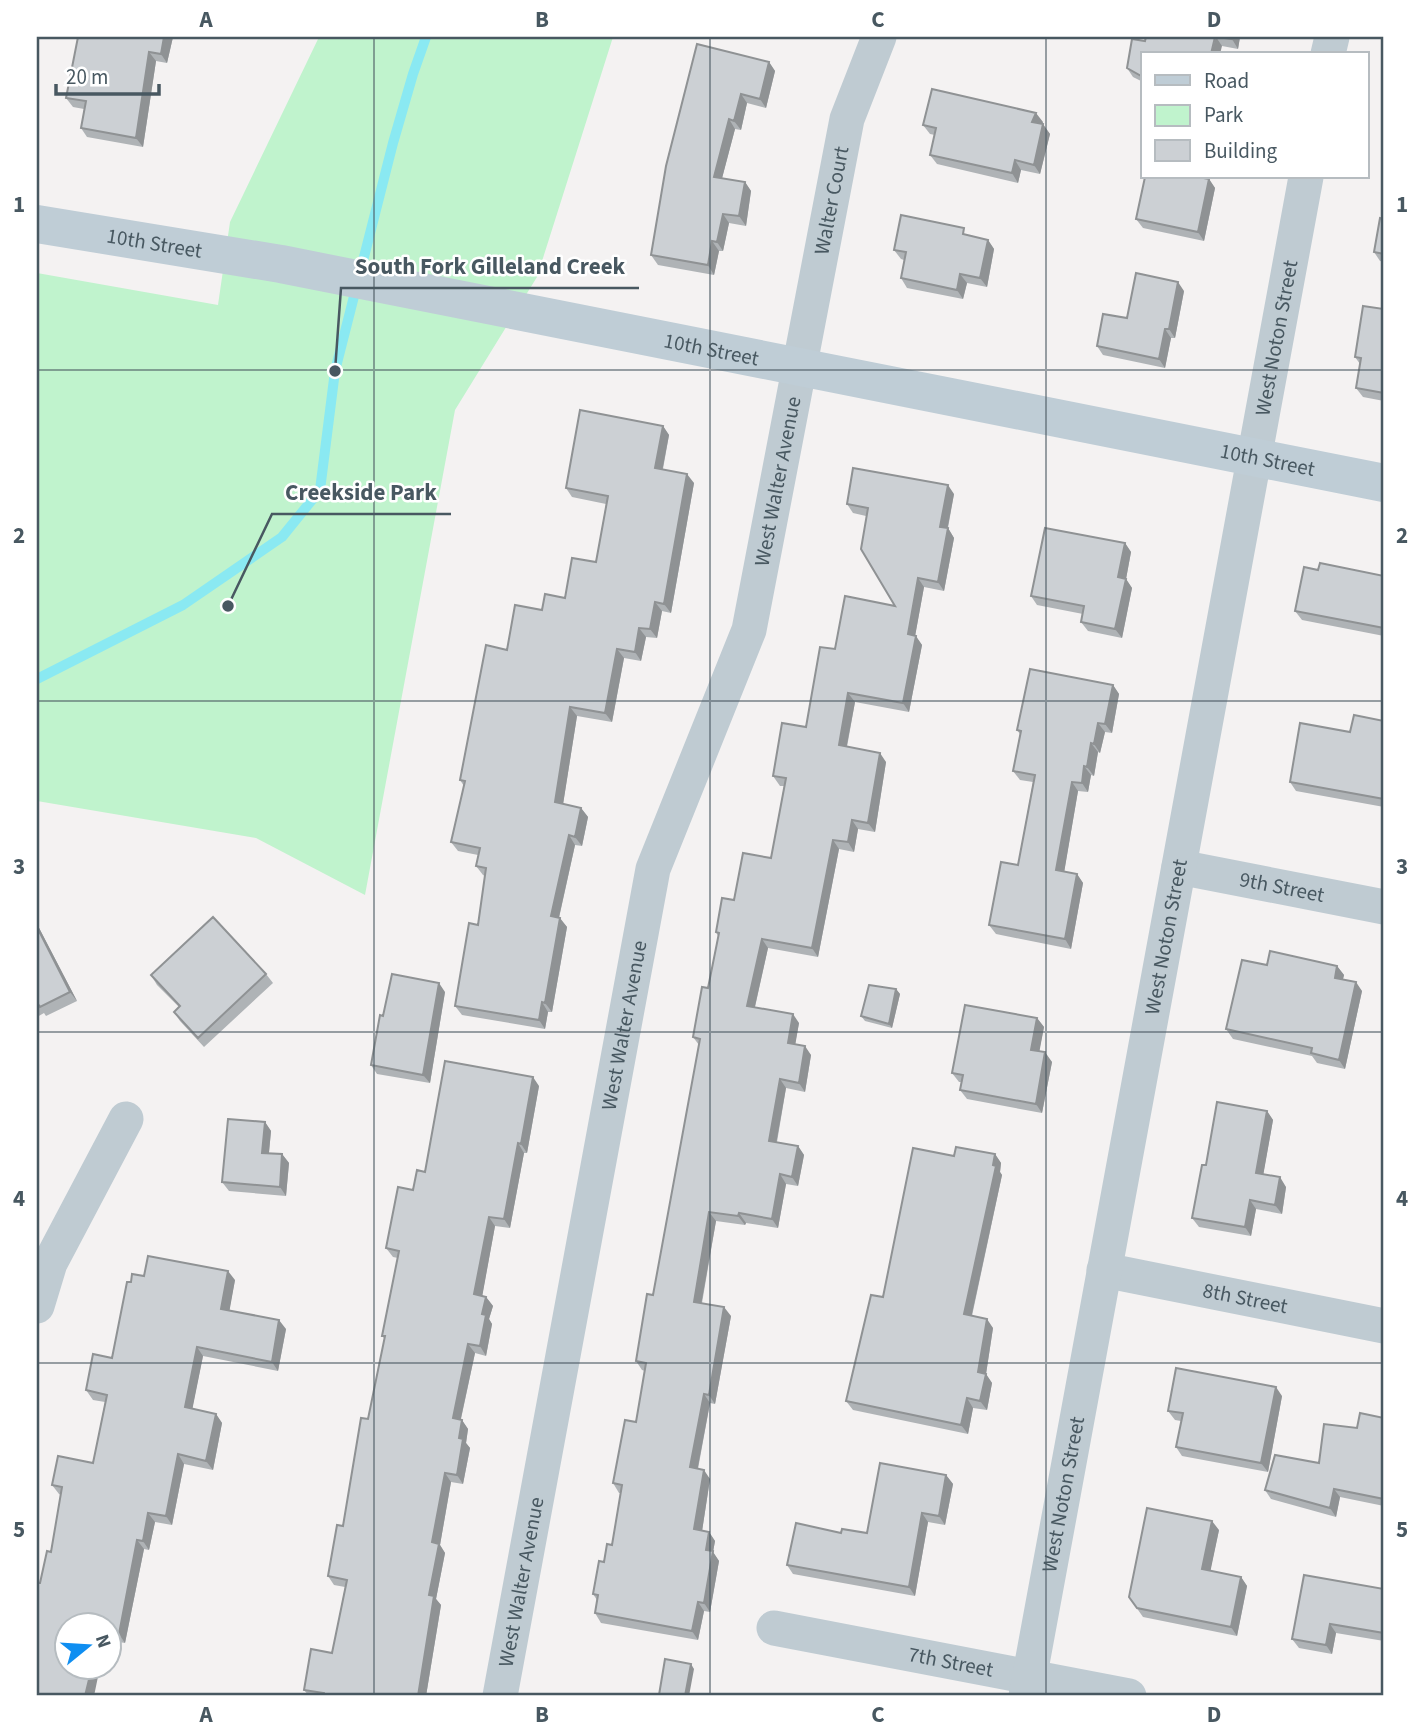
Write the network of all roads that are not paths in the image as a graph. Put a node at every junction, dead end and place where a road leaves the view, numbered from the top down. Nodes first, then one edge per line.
1 (878, 37) edge
2 (1306, 178) edge
3 (37, 224) edge
4 (799, 368) junction
5 (1254, 458) junction
6 (1384, 484) edge
7 (1179, 867) junction
8 (1384, 907) edge
9 (126, 1119) dead end
10 (1104, 1270) junction
11 (37, 1306) edge
12 (1384, 1326) edge
13 (775, 1628) dead end
14 (1028, 1687) edge
15 (500, 1696) edge
16 (1129, 1696) edge

1 - 4 street, Walter Court
2 - 5 street, West Noton Street
3 - 4 street, 10th Street
4 - 5 street, 10th Street
4 - 15 street, West Walter Avenue
5 - 6 street, 10th Street
5 - 7 street, West Noton Street
7 - 8 street, 9th Street
7 - 10 street, West Noton Street
9 - 11 street
10 - 12 street, 8th Street
10 - 14 street, West Noton Street
13 - 14 street, 7th Street
14 - 16 street, 7th Street

